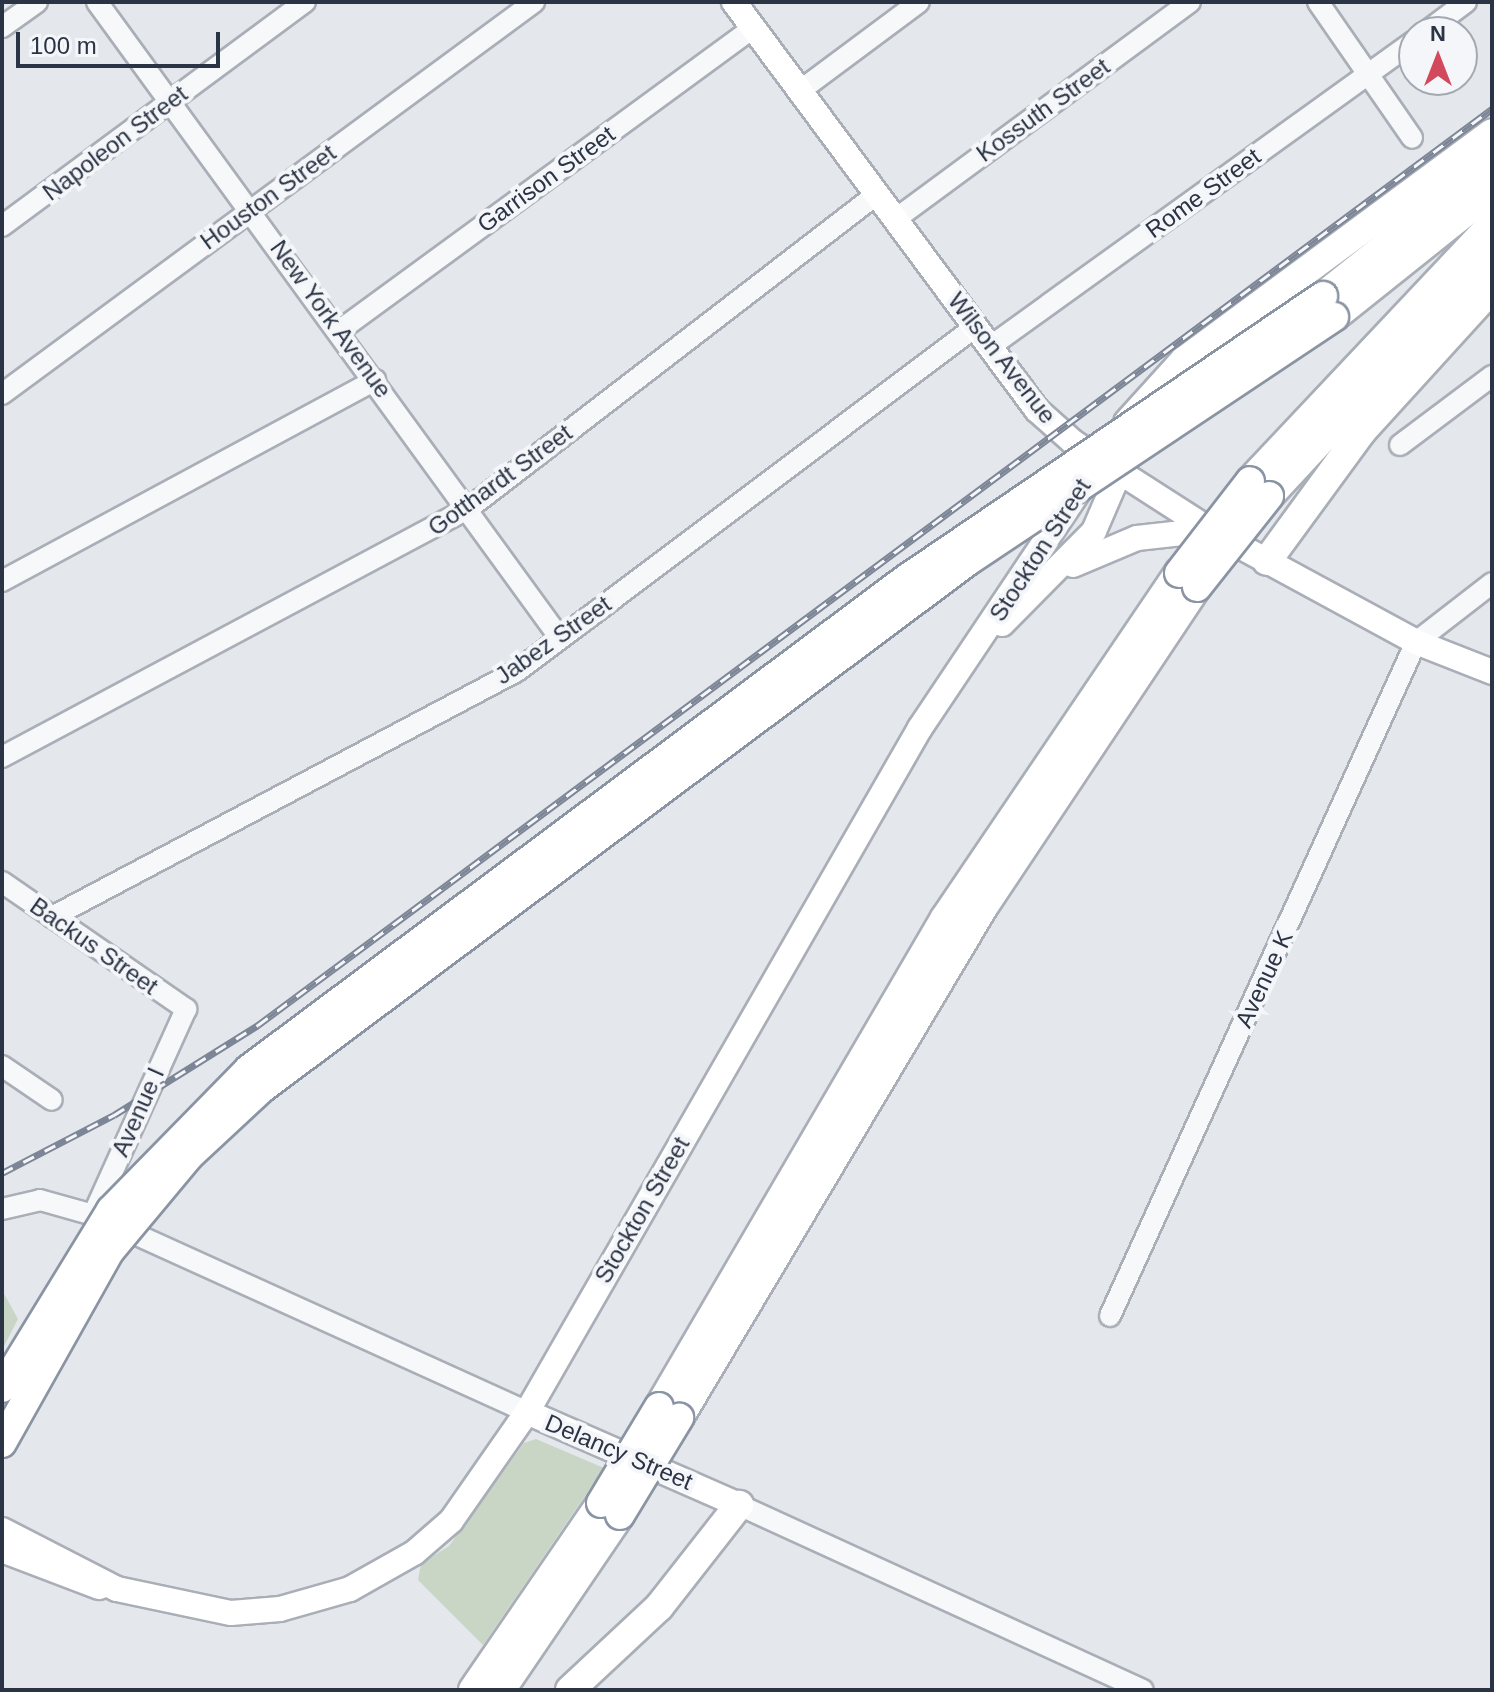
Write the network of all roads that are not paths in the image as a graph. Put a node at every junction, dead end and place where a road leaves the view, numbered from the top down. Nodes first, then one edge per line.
1 (37, 2) edge
2 (97, 2) edge
3 (305, 2) edge
4 (534, 2) edge
5 (734, 2) edge
6 (919, 2) edge
7 (1190, 2) edge
8 (1318, 2) edge
9 (1466, 2) edge
10 (1447, 16) edge
11 (2, 27) edge
12 (753, 28) junction
13 (1398, 52) edge
14 (1369, 73) junction
15 (801, 90) junction
16 (170, 101) junction
17 (1492, 133) edge
18 (1412, 138) dead end
19 (1492, 161) edge
20 (1492, 191) edge
21 (877, 194) junction
22 (251, 209) junction
23 (897, 218) junction
24 (1492, 224) edge
25 (2, 226) edge
26 (1492, 256) edge
27 (1492, 288) edge
28 (1328, 306) junction
29 (975, 327) junction
30 (339, 331) junction
31 (991, 346) junction
32 (1492, 376) edge
33 (375, 380) junction
34 (2, 394) edge
35 (1400, 445) dead end
36 (1109, 466) junction
37 (1259, 488) junction
38 (469, 508) junction
39 (1210, 530) junction
40 (1267, 561) junction
41 (1053, 576) junction
42 (2, 581) edge
43 (1492, 583) edge
44 (560, 638) junction
45 (982, 641) junction
46 (1416, 642) junction
47 (1492, 672) edge
48 (2, 757) edge
49 (2, 882) edge
50 (52, 917) junction
51 (186, 1009) joint
52 (2, 1066) edge
53 (52, 1100) dead end
54 (2, 1209) edge
55 (93, 1215) junction
56 (1110, 1316) dead end
57 (2, 1388) edge
58 (527, 1412) junction
59 (2, 1443) edge
60 (739, 1505) junction
61 (610, 1509) junction
62 (2, 1530) edge
63 (2, 1550) edge
64 (117, 1589) junction
65 (473, 1690) edge
66 (501, 1690) edge
67 (570, 1690) edge
68 (1143, 1690) edge

1 - 11 street
2 - 16 street, New York Avenue
3 - 16 street, Napoleon Street
4 - 22 street, Houston Street
5 - 12 main road, Wilson Avenue
6 - 15 street
7 - 23 street, Kossuth Street
8 - 14 street
9 - 10 street
12 - 15 main road, Wilson Avenue
12 - 30 street, Garrison Street
13 - 14 street, Rome Street
14 - 18 street
14 - 31 street, Rome Street
15 - 21 main road, Wilson Avenue
16 - 22 street, New York Avenue
16 - 25 street, Napoleon Street
17 - 36 highway
19 - 28 highway
20 - 28 highway
21 - 23 main road, Wilson Avenue
21 - 38 street, Gotthardt Street
22 - 30 street, New York Avenue
22 - 34 street, Houston Street
23 - 29 main road, Wilson Avenue
24 - 37 highway
26 - 37 highway
27 - 40 highway
28 - 57 highway, bridge
28 - 59 highway, bridge
29 - 31 main road, Wilson Avenue
29 - 44 street, Jabez Street
30 - 33 street, New York Avenue
31 - 36 main road, Wilson Avenue
32 - 35 street
33 - 38 street, New York Avenue
33 - 42 street
36 - 39 main road, Wilson Avenue
36 - 41 main road, Stockton Street
36 - 45 main road, Stockton Street
37 - 61 highway, bridge
38 - 44 street, New York Avenue
38 - 48 street, Gotthardt Street
39 - 40 main road, Wilson Avenue
39 - 41 main road
40 - 46 main road, Wilson Avenue
41 - 45 main road, Stockton Street
43 - 46 street
44 - 50 street, Jabez Street
45 - 58 main road, Stockton Street
46 - 47 main road, Wilson Avenue
46 - 56 street, Avenue K
49 - 50 street, Backus Street
50 - 51 street, Backus Street
51 - 55 street, Avenue I
52 - 53 street
54 - 55 street, Delancy Street
55 - 58 street, Delancy Street
58 - 60 main road, Delancy Street
58 - 64 main road, Stockton Street
60 - 67 highway
60 - 68 street, Delancy Street
61 - 65 highway
61 - 66 highway
62 - 64 main road
63 - 64 main road

